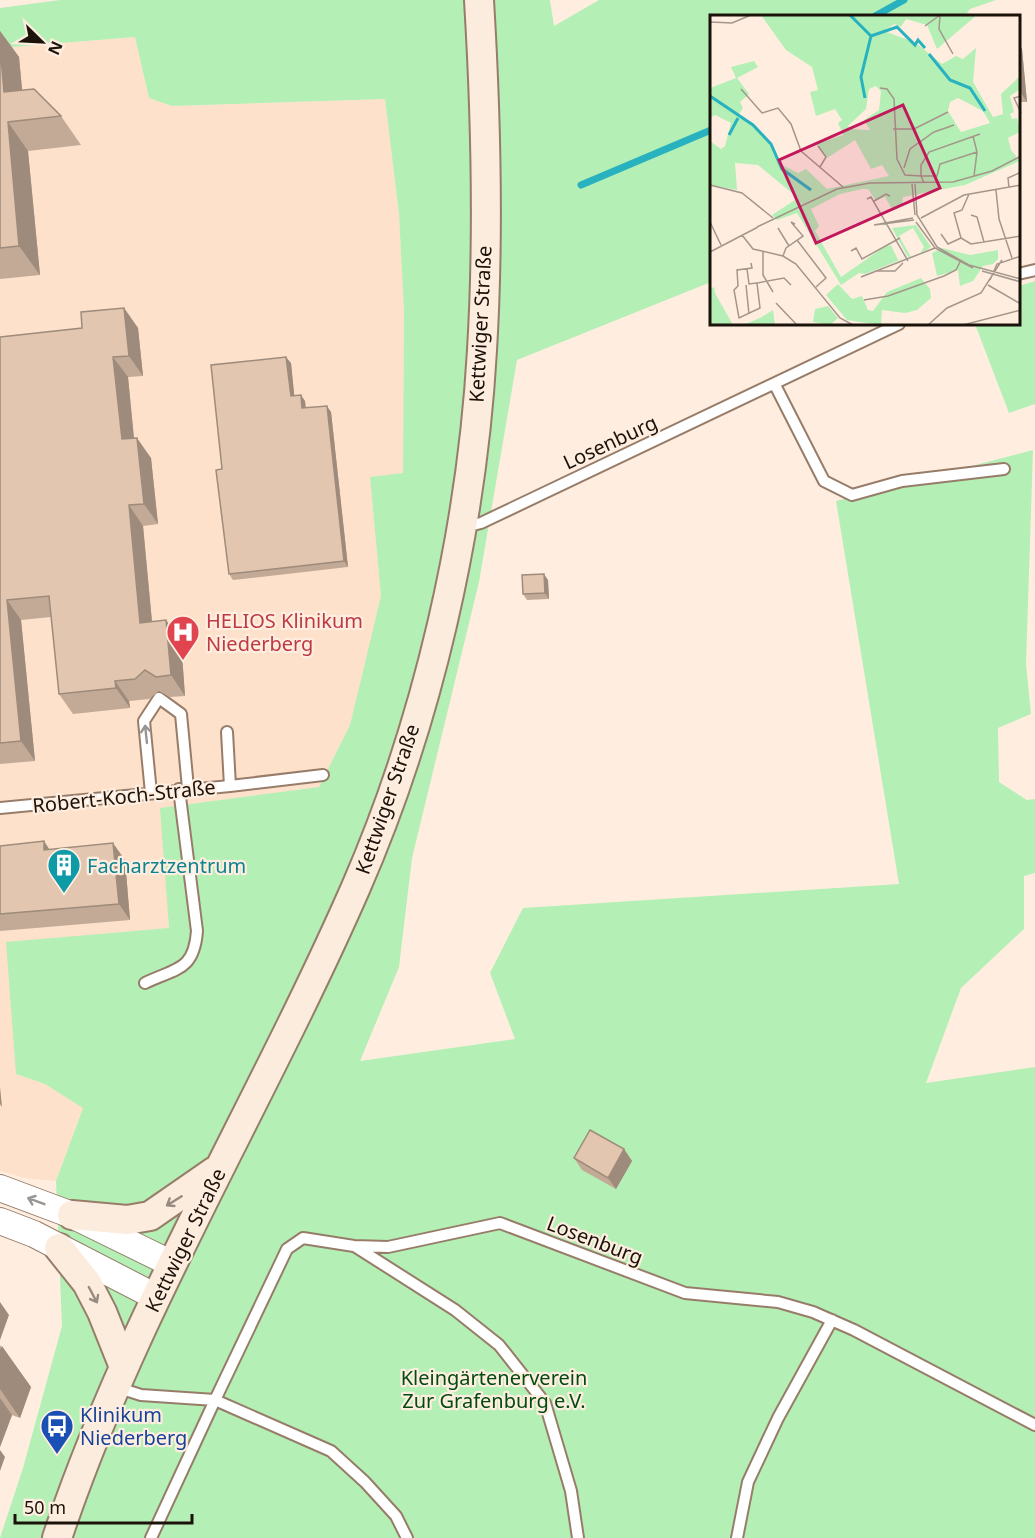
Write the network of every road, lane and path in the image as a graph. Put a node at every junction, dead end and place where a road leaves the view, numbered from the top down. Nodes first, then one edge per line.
1 (479, 0) edge
2 (1035, 270) edge
3 (1020, 274) edge
4 (895, 326) edge
5 (775, 385) junction
6 (1004, 469) dead end
7 (460, 529) junction
8 (226, 732) dead end
9 (323, 775) dead end
10 (230, 786) junction
11 (184, 789) junction
12 (151, 793) junction
13 (0, 808) edge
14 (145, 983) dead end
15 (221, 1166) junction
16 (0, 1188) edge
17 (72, 1215) junction
18 (0, 1221) edge
19 (354, 1246) junction
20 (59, 1248) junction
21 (172, 1264) junction
22 (156, 1297) junction
23 (832, 1320) junction
24 (120, 1377) junction
25 (214, 1400) junction
26 (1035, 1425) edge
27 (57, 1538) edge
28 (151, 1538) edge
29 (406, 1538) edge
30 (578, 1538) edge
31 (737, 1538) edge

1 - 7 main road, Kettwiger Straße
2 - 3 lane
4 - 5 lane, Losenburg
5 - 6 lane
5 - 7 lane, Losenburg
7 - 15 main road, Kettwiger Straße
8 - 10 lane, Robert-Koch-Straße
9 - 10 lane
10 - 11 lane, Robert-Koch-Straße
11 - 12 lane, Robert-Koch-Straße
12 -> 11 lane
11 - 14 lane
12 - 13 lane, Robert-Koch-Straße
15 -> 17 main road
15 - 21 main road, Kettwiger Straße
17 -> 16 street
17 - 21 street
18 - 20 street
19 - 23 lane, Losenburg
19 - 25 lane, Losenburg
19 - 30 lane
20 - 22 street
20 -> 24 main road
21 - 22 main road, Kettwiger Straße
22 - 24 main road, Kettwiger Straße
23 - 26 lane, Losenburg
23 - 31 lane
24 - 25 lane
24 - 27 main road, Kettwiger Straße
25 - 28 lane, Losenburg
25 - 29 lane

